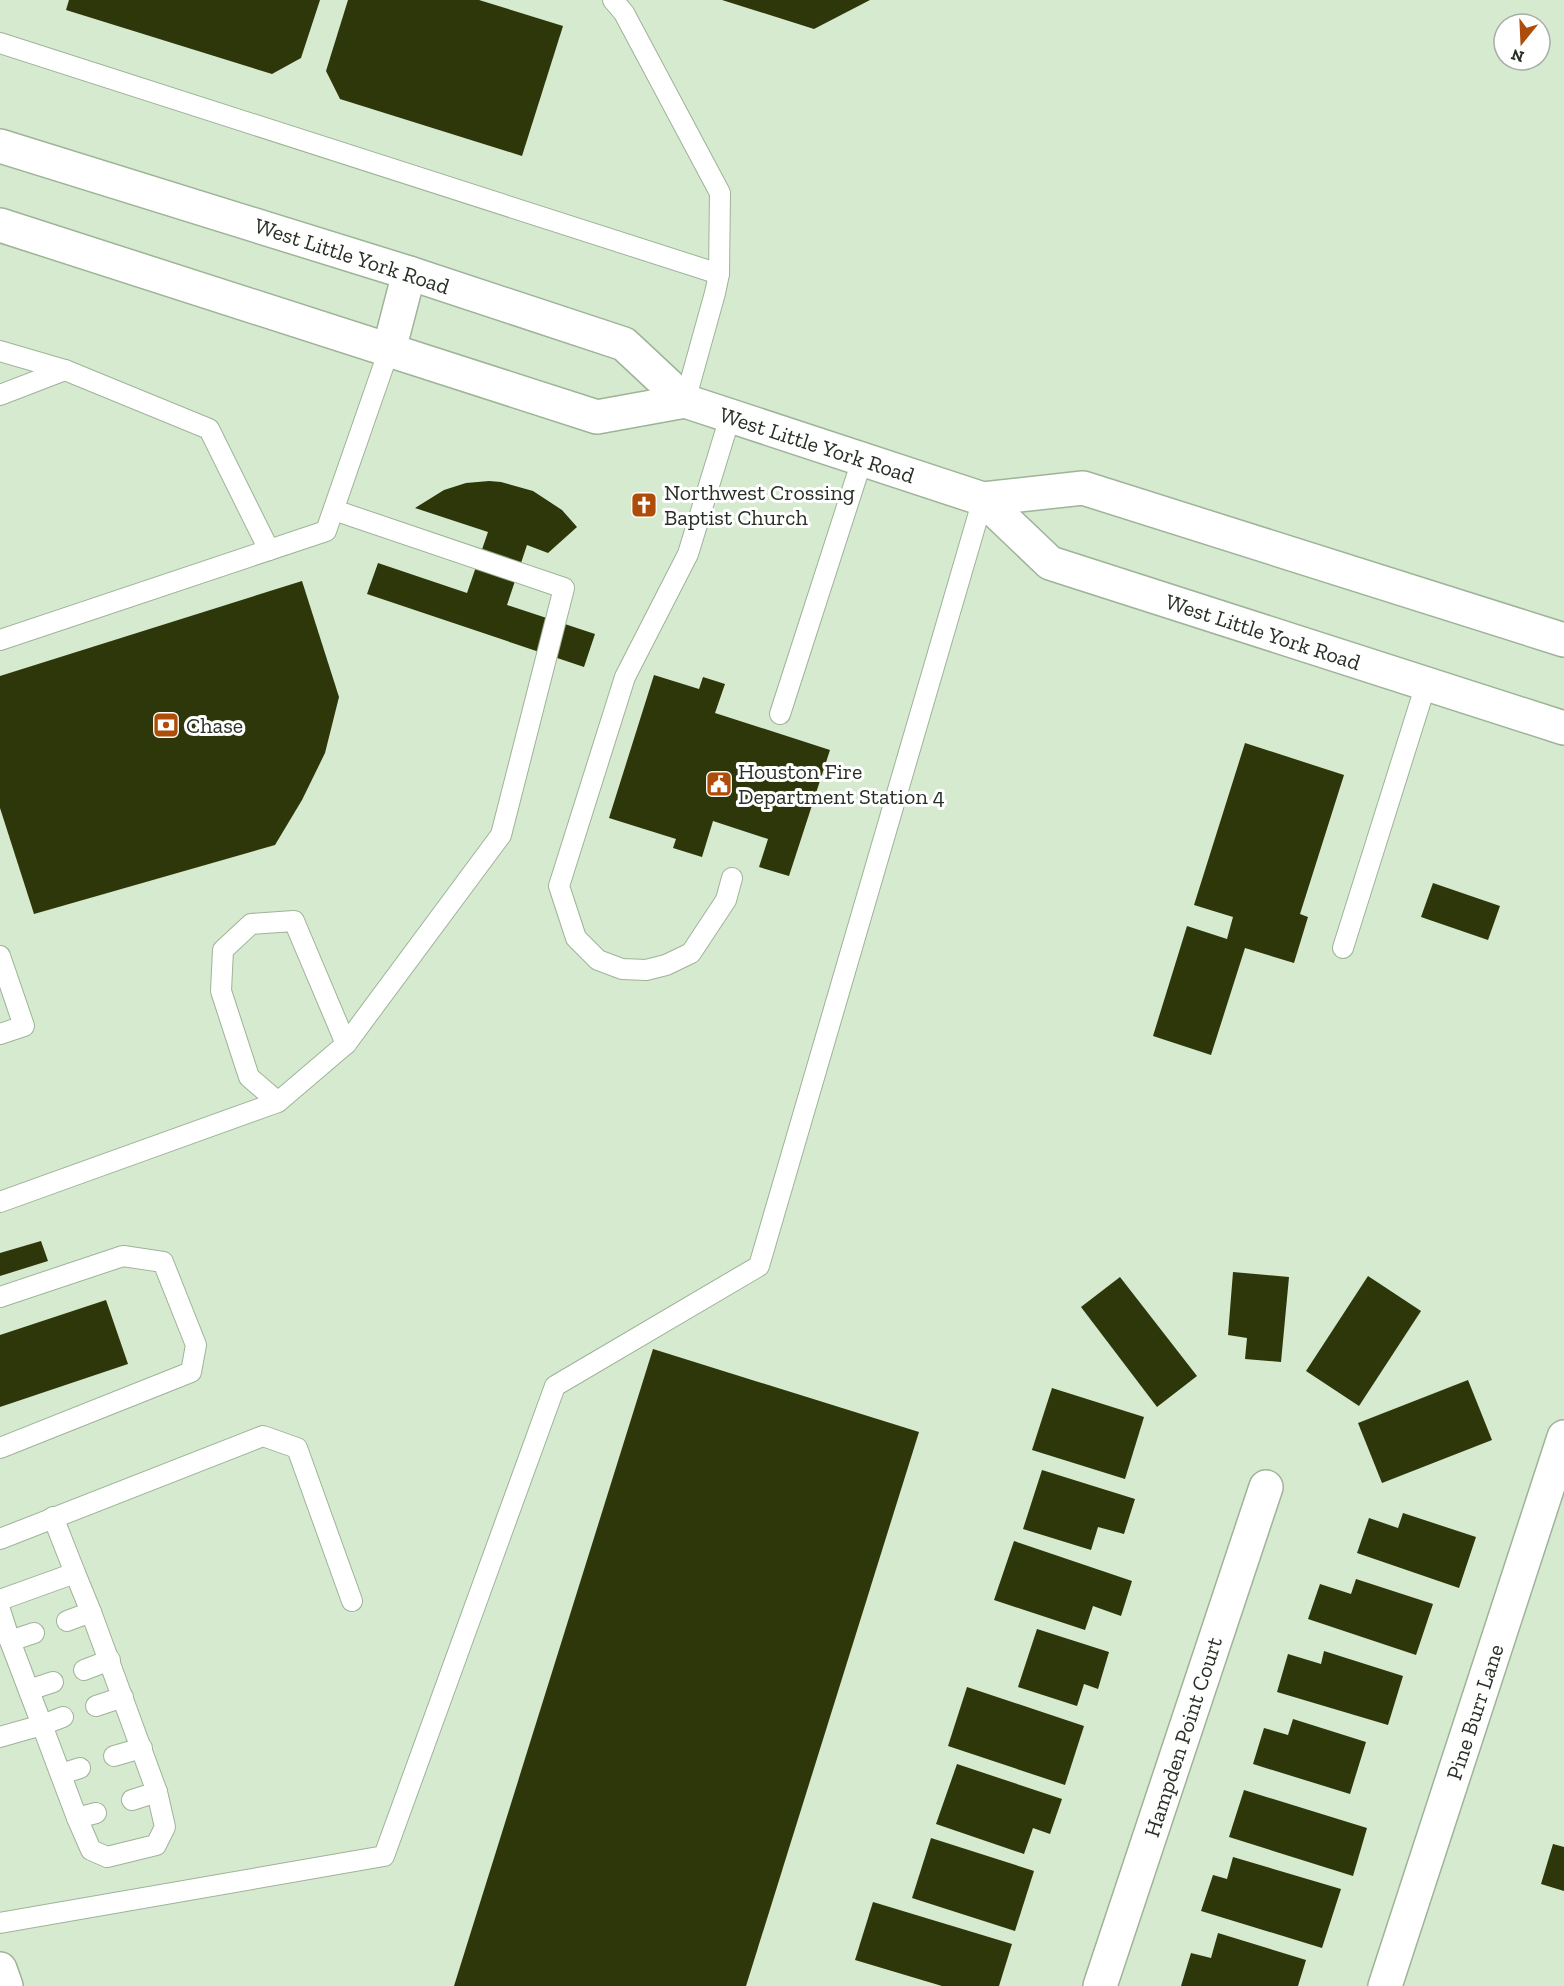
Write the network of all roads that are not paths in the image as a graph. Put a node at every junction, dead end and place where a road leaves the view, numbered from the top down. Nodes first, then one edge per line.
1 (613, 0) edge
2 (0, 43) edge
3 (0, 146) edge
4 (0, 225) edge
5 (409, 273) junction
6 (719, 274) junction
7 (0, 351) edge
8 (389, 351) junction
9 (65, 370) junction
10 (0, 395) edge
11 (685, 401) junction
12 (730, 417) junction
13 (862, 460) junction
14 (983, 499) junction
15 (334, 510) junction
16 (269, 550) junction
17 (1562, 632) edge
18 (0, 640) edge
19 (1426, 684) junction
20 (780, 714) dead end
21 (1564, 728) edge
22 (732, 878) dead end
23 (1343, 948) dead end
24 (0, 956) edge
25 (0, 1034) edge
26 (346, 1044) junction
27 (279, 1102) junction
28 (0, 1202) edge
29 (0, 1298) edge
30 (1564, 1437) edge
31 (0, 1448) edge
32 (1266, 1487) dead end
33 (53, 1517) junction
34 (0, 1539) edge
35 (75, 1573) junction
36 (0, 1600) edge
37 (352, 1601) dead end
38 (0, 1610) edge
39 (91, 1612) junction
40 (67, 1621) dead end
41 (34, 1633) dead end
42 (10, 1641) junction
43 (110, 1660) junction
44 (84, 1670) dead end
45 (53, 1682) dead end
46 (29, 1690) junction
47 (123, 1697) junction
48 (96, 1706) dead end
49 (63, 1718) dead end
50 (42, 1725) junction
51 (0, 1737) edge
52 (142, 1748) junction
53 (114, 1756) dead end
54 (80, 1768) dead end
55 (61, 1774) junction
56 (157, 1792) junction
57 (132, 1800) dead end
58 (0, 1923) edge
59 (0, 1969) edge
60 (6, 1986) edge
61 (1100, 1986) edge
62 (1385, 1986) edge

1 - 6 lane
2 - 6 lane
3 - 5 main road, West Little York Road
4 - 8 main road, West Little York Road
5 - 8 main road
5 - 11 main road, West Little York Road
6 - 11 lane
7 - 9 lane
8 - 11 main road, West Little York Road
8 - 15 lane
9 - 10 lane
9 - 16 lane
11 - 12 main road, West Little York Road
12 - 13 main road, West Little York Road
12 - 22 lane
13 - 14 main road, West Little York Road
13 - 20 lane
14 - 17 main road, West Little York Road
14 - 19 main road, West Little York Road
14 - 58 lane
15 - 16 lane
15 - 26 lane
16 - 18 lane
19 - 21 main road, West Little York Road
19 - 23 lane
24 - 25 lane
26 - 27 lane
26 - 27 lane
27 - 28 lane
29 - 31 lane
30 - 62 main road, Pine Burr Lane
32 - 61 main road, Hampden Point Court
33 - 34 lane
33 - 35 lane
33 - 37 lane
35 - 36 lane
35 - 39 lane
38 - 42 lane
39 - 40 lane
39 - 43 lane
41 - 42 lane
42 - 46 lane
43 - 44 lane
43 - 47 lane
45 - 46 lane
46 - 50 lane
47 - 48 lane
47 - 52 lane
49 - 50 lane
50 - 51 lane
50 - 55 lane
52 - 53 lane
52 - 56 lane
54 - 55 lane
55 - 56 lane
56 - 57 lane
59 - 60 main road

